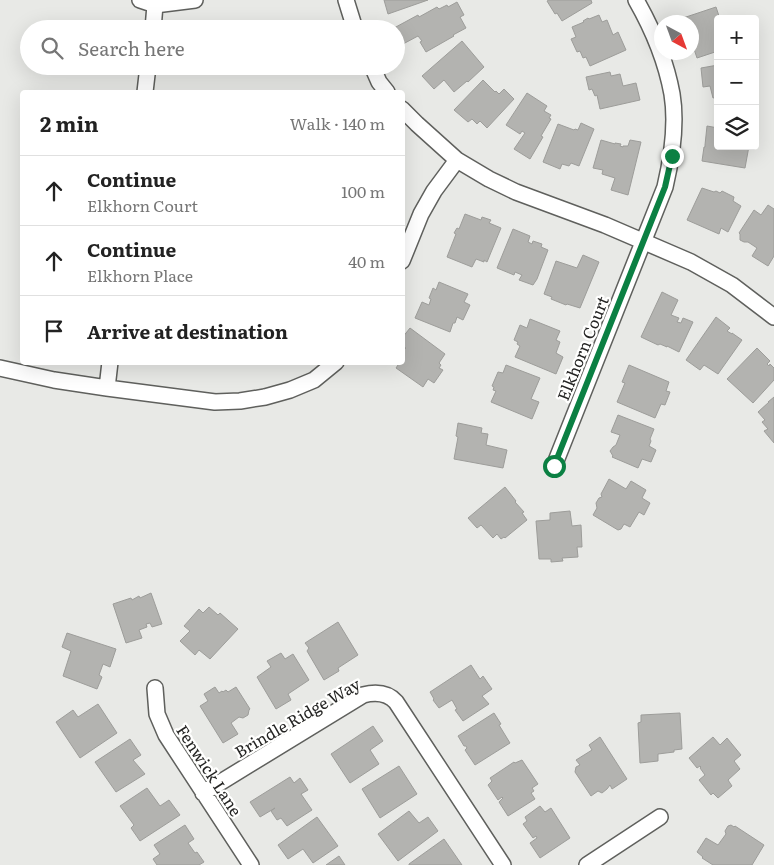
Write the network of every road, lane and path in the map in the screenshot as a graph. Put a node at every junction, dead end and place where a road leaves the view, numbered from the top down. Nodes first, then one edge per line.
1 (140, 0) edge
2 (195, 0) edge
3 (346, 0) edge
4 (636, 0) edge
5 (156, 5) junction
6 (154, 20) edge
7 (352, 20) edge
8 (147, 75) edge
9 (376, 75) edge
10 (145, 90) edge
11 (385, 90) edge
12 (405, 112) edge
13 (457, 160) junction
14 (643, 242) junction
15 (405, 254) edge
16 (774, 317) edge
17 (110, 365) edge
18 (332, 365) edge
19 (0, 368) edge
20 (107, 388) junction
21 (554, 466) dead end
22 (155, 688) dead end
23 (203, 793) junction
24 (660, 817) dead end
25 (251, 865) edge
26 (503, 865) edge
27 (587, 865) edge

1 - 5 street
2 - 5 street
3 - 7 street
4 - 14 street, Elkhorn Court
5 - 6 street
8 - 10 street
9 - 11 street
12 - 13 street
13 - 14 street
13 - 15 street
14 - 16 street
14 - 21 street, Elkhorn Court
17 - 20 street
18 - 20 street
19 - 20 street
22 - 23 street, Fenwick Lane
23 - 25 street, Fenwick Lane
23 - 26 street, Brindle Ridge Way
24 - 27 street

